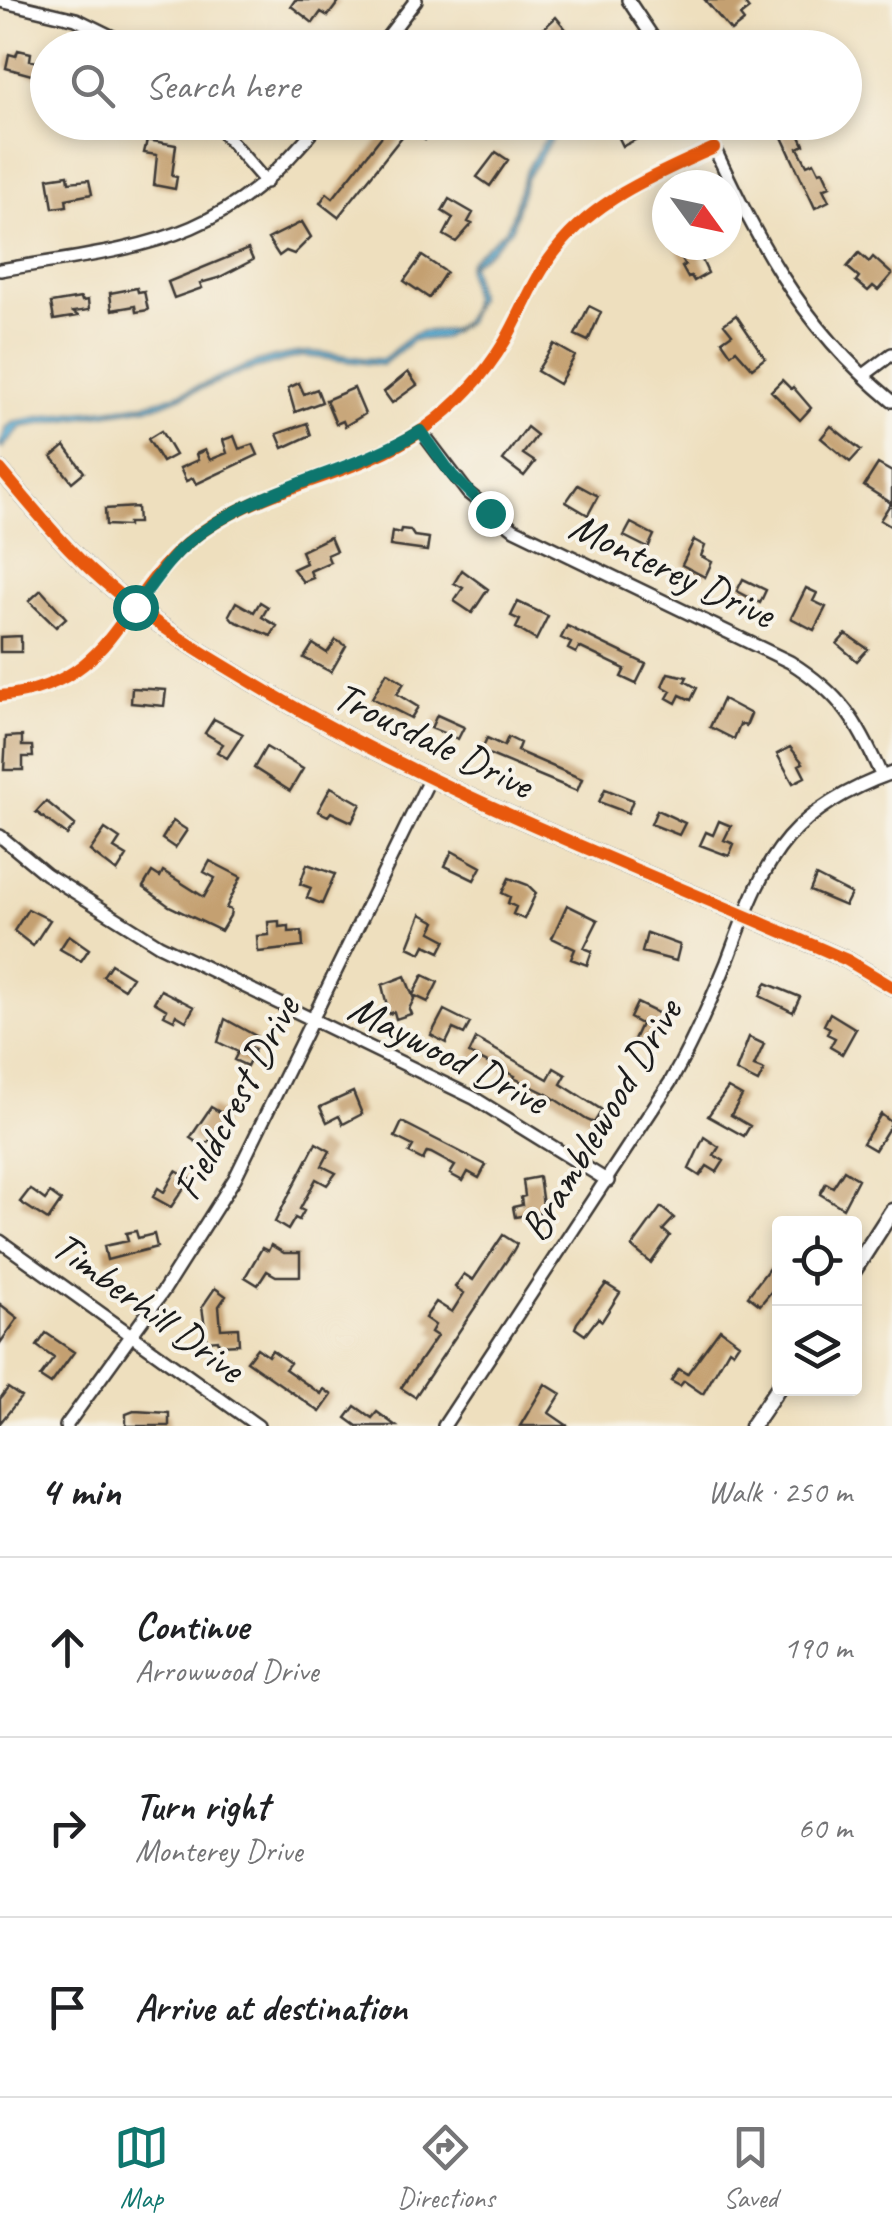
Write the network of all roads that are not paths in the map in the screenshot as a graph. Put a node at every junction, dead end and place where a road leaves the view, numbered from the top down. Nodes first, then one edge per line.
1 (416, 0) edge
2 (628, 0) edge
3 (0, 1) edge
4 (98, 30) edge
5 (392, 30) edge
6 (648, 30) edge
7 (230, 140) edge
8 (304, 140) edge
9 (710, 140) edge
10 (714, 148) junction
11 (266, 182) junction
12 (0, 270) edge
13 (892, 354) edge
14 (864, 375) junction
15 (889, 394) edge
16 (421, 431) junction
17 (0, 470) edge
18 (135, 607) junction
19 (0, 696) edge
20 (887, 775) edge
21 (430, 780) junction
22 (0, 836) edge
23 (745, 915) junction
24 (892, 986) edge
25 (313, 1022) junction
26 (608, 1181) junction
27 (892, 1211) edge
28 (0, 1240) edge
29 (862, 1258) edge
30 (131, 1335) junction
31 (772, 1396) edge
32 (66, 1426) edge
33 (258, 1426) edge
34 (444, 1426) edge
35 (752, 1426) edge

1 - 5 street
2 - 6 street
3 - 4 street
7 - 11 street
8 - 11 street
9 - 10 street
10 - 14 street
10 - 16 street
11 - 12 street
13 - 14 street
14 - 15 street
16 - 18 street
16 - 20 street, Monterey Drive
17 - 18 street, Trousdale Drive
18 - 19 street
18 - 21 street, Trousdale Drive
20 - 23 street, Bramblewood Drive
21 - 23 street, Trousdale Drive
21 - 25 street, Fieldcrest Drive
22 - 25 street, Maywood Drive
23 - 24 street, Trousdale Drive
23 - 26 street, Bramblewood Drive
25 - 26 street, Maywood Drive
25 - 30 street, Fieldcrest Drive
26 - 34 street, Bramblewood Drive
27 - 29 street
28 - 30 street, Timberhill Drive
30 - 32 street, Fieldcrest Drive
30 - 33 street, Timberhill Drive
31 - 35 street

